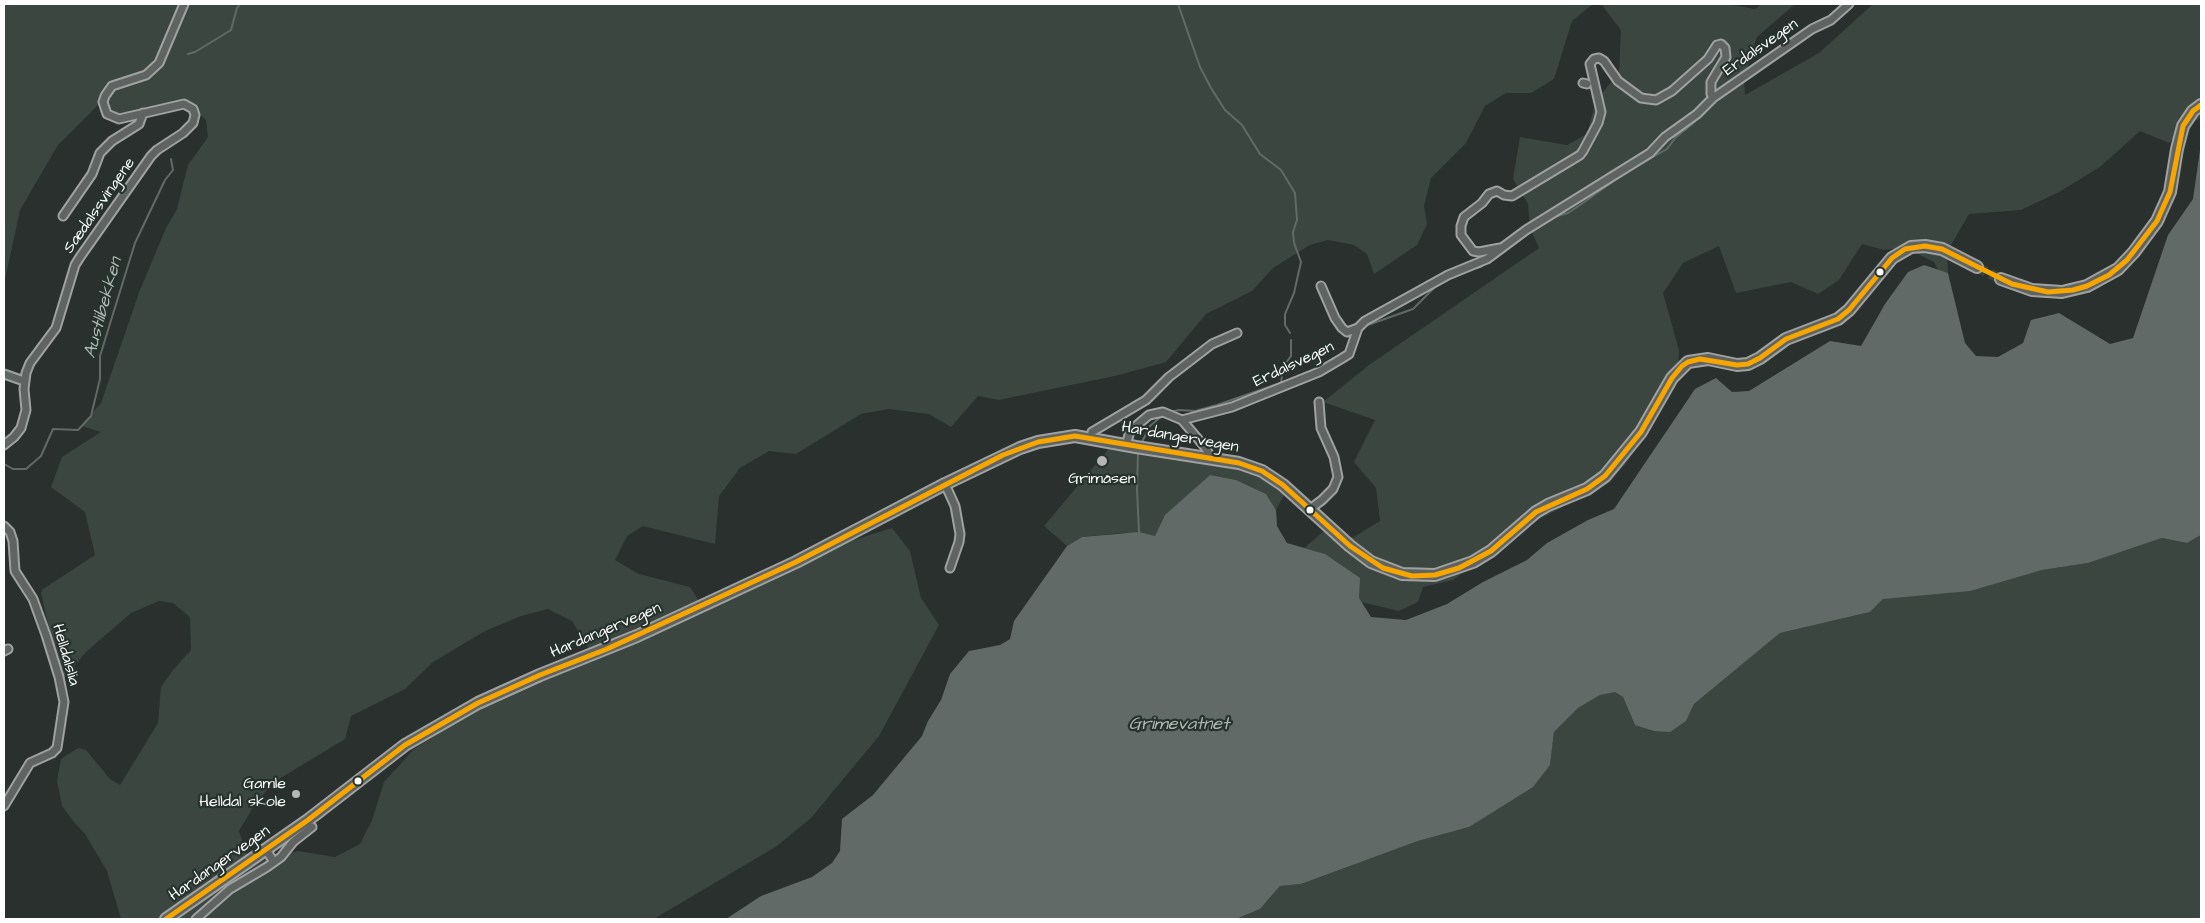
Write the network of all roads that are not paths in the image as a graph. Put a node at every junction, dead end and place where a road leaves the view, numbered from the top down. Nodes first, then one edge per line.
1 (184, 4) edge
2 (1849, 4) edge
3 (1713, 98) junction
4 (2201, 105) edge
5 (143, 113) junction
6 (63, 216) dead end
7 (1500, 248) junction
8 (1977, 268) tunnel mouth
9 (2001, 279) tunnel mouth
10 (1321, 286) dead end
11 (1358, 328) junction
12 (1237, 333) dead end
13 (4, 374) edge
14 (24, 381) junction
15 (1319, 402) dead end
16 (1182, 420) junction
17 (1091, 438) junction
18 (4, 445) edge
19 (1136, 447) junction
20 (1209, 458) junction
21 (945, 484) junction
22 (1310, 509) junction
23 (4, 526) edge
24 (950, 568) dead end
25 (4, 806) edge
26 (312, 827) dead end
27 (266, 850) junction
28 (274, 862) junction
29 (166, 919) edge
30 (196, 919) edge

1 - 5 street, Sædalssvingene
2 - 3 street, Erdalsvegen
3 - 7 street, Erdalsvegen
3 - 7 street, Erdalsvegen
4 - 9 main road
5 - 6 street, Sædalssvingene
5 - 14 street, Sædalssvingene
7 - 11 street, Erdalsvegen
8 - 22 main road, Hardangervegen
10 - 11 street
11 - 16 street, Erdalsvegen
12 - 17 street, Hardangervegen
13 - 14 street
14 - 18 street, Sædalssvingene
15 - 22 street
16 - 19 street
16 - 20 street
17 - 19 main road, Hardangervegen
17 - 21 main road, Hardangervegen
19 - 20 main road, Hardangervegen
20 - 22 main road, Hardangervegen
21 - 24 street
21 - 27 main road, Hardangervegen
23 - 25 street, Helldalslia
26 - 28 street
27 - 28 street
27 - 29 main road, Hardangervegen
28 - 30 street

